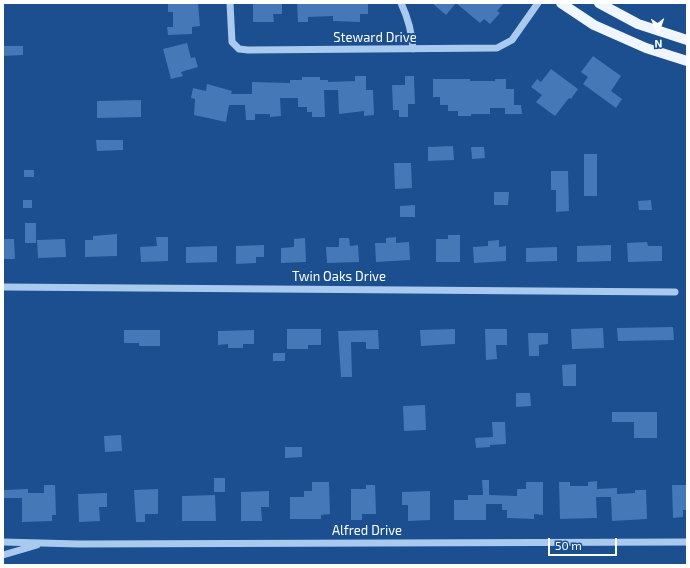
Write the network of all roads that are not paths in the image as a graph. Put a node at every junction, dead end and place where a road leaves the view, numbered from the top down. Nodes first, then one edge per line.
1 (230, 3) edge
2 (401, 3) edge
3 (538, 3) edge
4 (561, 3) edge
5 (599, 3) edge
6 (687, 40) edge
7 (412, 49) junction
8 (687, 61) edge
9 (3, 287) edge
10 (675, 292) dead end
11 (3, 542) edge
12 (687, 542) edge
13 (46, 543) junction
14 (3, 555) edge

1 - 7 street, Steward Drive
2 - 7 street
3 - 7 street, Steward Drive
4 - 8 main road
5 - 6 main road
9 - 10 street, Twin Oaks Drive
11 - 13 street, Alfred Drive
12 - 13 street, Alfred Drive
13 - 14 street, Alfred Drive

